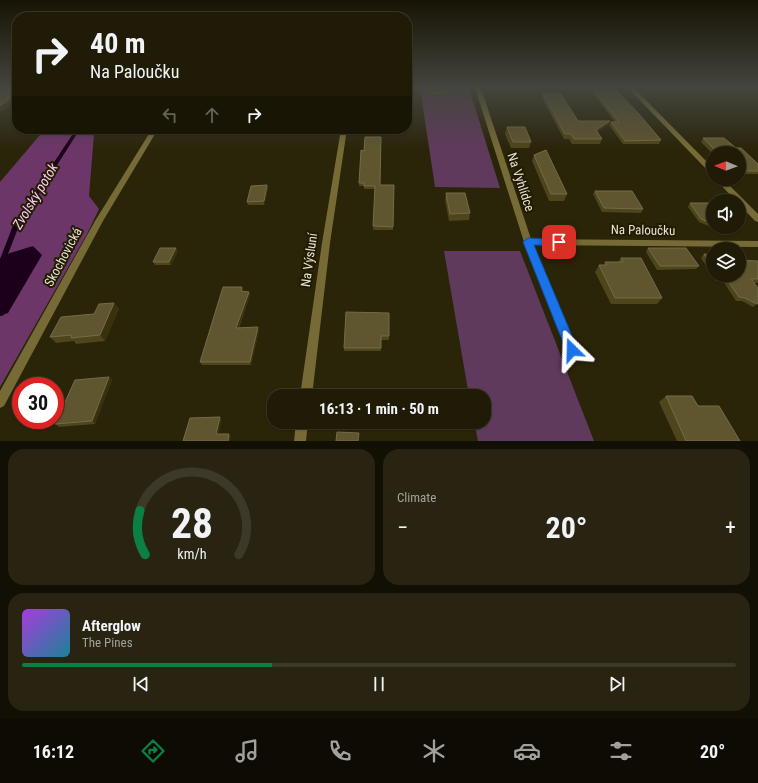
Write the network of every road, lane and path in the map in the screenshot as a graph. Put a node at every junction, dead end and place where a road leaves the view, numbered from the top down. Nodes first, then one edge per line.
1 (485, 109) edge
2 (651, 109) edge
3 (152, 134) edge
4 (343, 134) edge
5 (706, 165) edge
6 (727, 186) edge
7 (758, 219) edge
8 (528, 242) junction
9 (758, 244) edge
10 (572, 350) dead end
11 (307, 389) edge
12 (0, 402) edge
13 (301, 429) edge
14 (300, 441) edge

1 - 8 street, Na Vyhlídce
2 - 5 street
3 - 12 street, Skochovická
4 - 11 street, Na Výsluní
6 - 7 street
8 - 9 street, Na Paloučku
8 - 10 street, Na Vyhlídce
13 - 14 street

